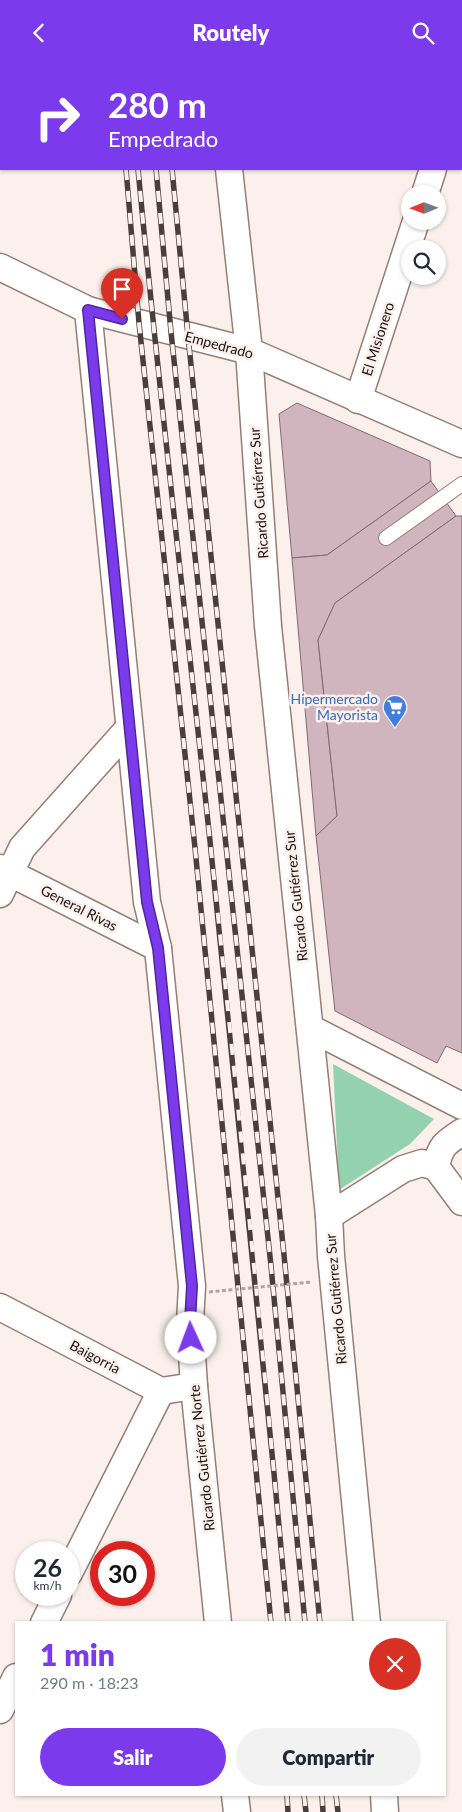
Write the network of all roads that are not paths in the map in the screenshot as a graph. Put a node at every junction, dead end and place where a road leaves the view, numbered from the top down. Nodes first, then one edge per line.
1 (230, 170) edge
2 (434, 170) edge
3 (428, 185) edge
4 (413, 230) edge
5 (0, 267) edge
6 (88, 310) junction
7 (249, 351) junction
8 (358, 400) junction
9 (462, 444) edge
10 (462, 484) edge
11 (386, 538) dead end
12 (129, 728) junction
13 (3, 878) edge
14 (158, 948) junction
15 (310, 1028) junction
16 (462, 1106) edge
17 (462, 1132) edge
18 (436, 1167) junction
19 (462, 1201) edge
20 (329, 1216) junction
21 (0, 1307) edge
22 (194, 1386) junction
23 (160, 1391) junction
24 (80, 1551) edge
25 (52, 1606) edge
26 (45, 1621) edge
27 (218, 1621) edge
28 (367, 1621) edge
29 (15, 1679) edge
30 (0, 1710) edge
31 (235, 1796) edge
32 (384, 1796) edge
33 (237, 1812) edge
34 (385, 1812) edge

1 - 7 street, Ricardo Gutiérrez Sur
2 - 3 street
4 - 8 street, El Misionero
5 - 6 street, Empedrado
6 - 7 street, Empedrado
6 - 12 street, Ricardo Gutiérrez Norte
7 - 8 street, Empedrado
7 - 15 street, Ricardo Gutiérrez Sur
8 - 9 street, Empedrado
10 - 11 lane
12 - 13 street
12 - 14 street, Ricardo Gutiérrez Norte
13 - 14 street, General Rivas
14 - 22 street, Ricardo Gutiérrez Norte
15 - 16 street
15 - 20 street, Ricardo Gutiérrez Sur
17 - 18 street
18 - 19 street
18 - 20 street
20 - 28 street, Ricardo Gutiérrez Sur
21 - 23 street, Baigorria
22 - 23 street
22 - 27 street, Ricardo Gutiérrez Norte
23 - 24 street
25 - 26 street
29 - 30 street
31 - 33 street
32 - 34 street

